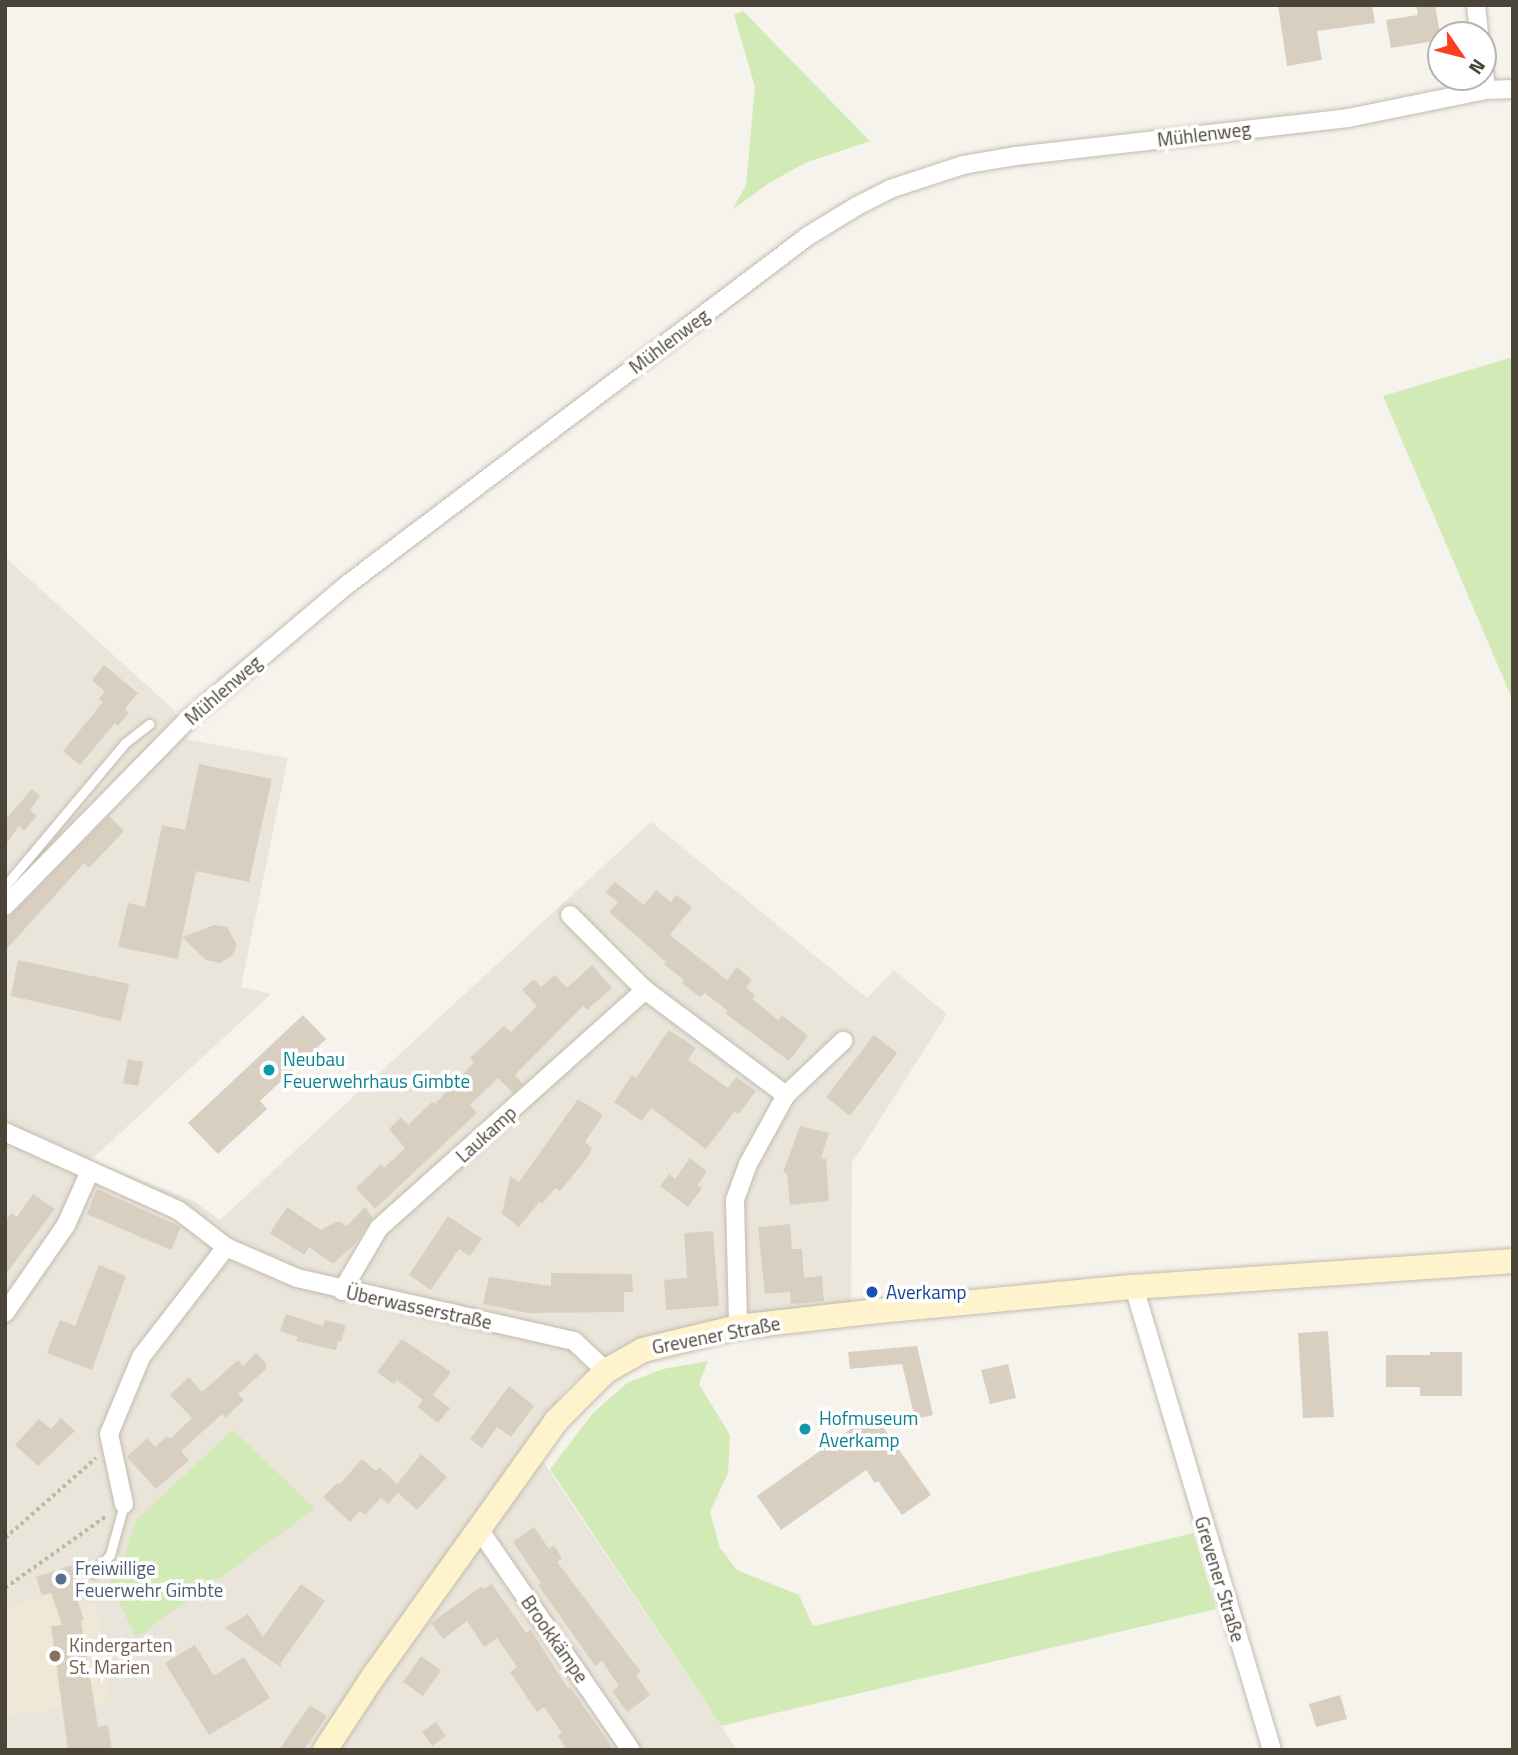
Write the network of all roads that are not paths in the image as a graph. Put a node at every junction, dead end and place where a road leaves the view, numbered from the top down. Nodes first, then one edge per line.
1 (1481, 91) edge
2 (149, 724) dead end
3 (5, 886) edge
4 (5, 906) edge
5 (570, 915) dead end
6 (645, 989) junction
7 (843, 1041) dead end
8 (786, 1094) junction
9 (5, 1132) edge
10 (90, 1171) junction
11 (226, 1247) junction
12 (1513, 1261) edge
13 (1134, 1287) junction
14 (342, 1291) junction
15 (5, 1313) edge
16 (738, 1328) junction
17 (606, 1371) junction
18 (124, 1504) joint
19 (479, 1529) junction
20 (93, 1573) dead end
21 (325, 1750) edge
22 (631, 1750) edge
23 (1272, 1750) edge

1 - 4 street, Mühlenweg
2 - 3 lane
5 - 6 street
6 - 8 street
6 - 14 street, Laukamp
7 - 8 street
8 - 16 street
9 - 10 street, Überwasserstraße
10 - 11 street, Überwasserstraße
10 - 15 street
11 - 14 street, Überwasserstraße
11 - 18 street
12 - 13 street, Grevener Straße
13 - 16 street, Grevener Straße
13 - 23 street, Grevener Straße
14 - 17 street, Überwasserstraße
16 - 17 street, Grevener Straße
17 - 19 street, Grevener Straße
18 - 20 lane
19 - 21 street, Grevener Straße
19 - 22 street, Brookkämpe

